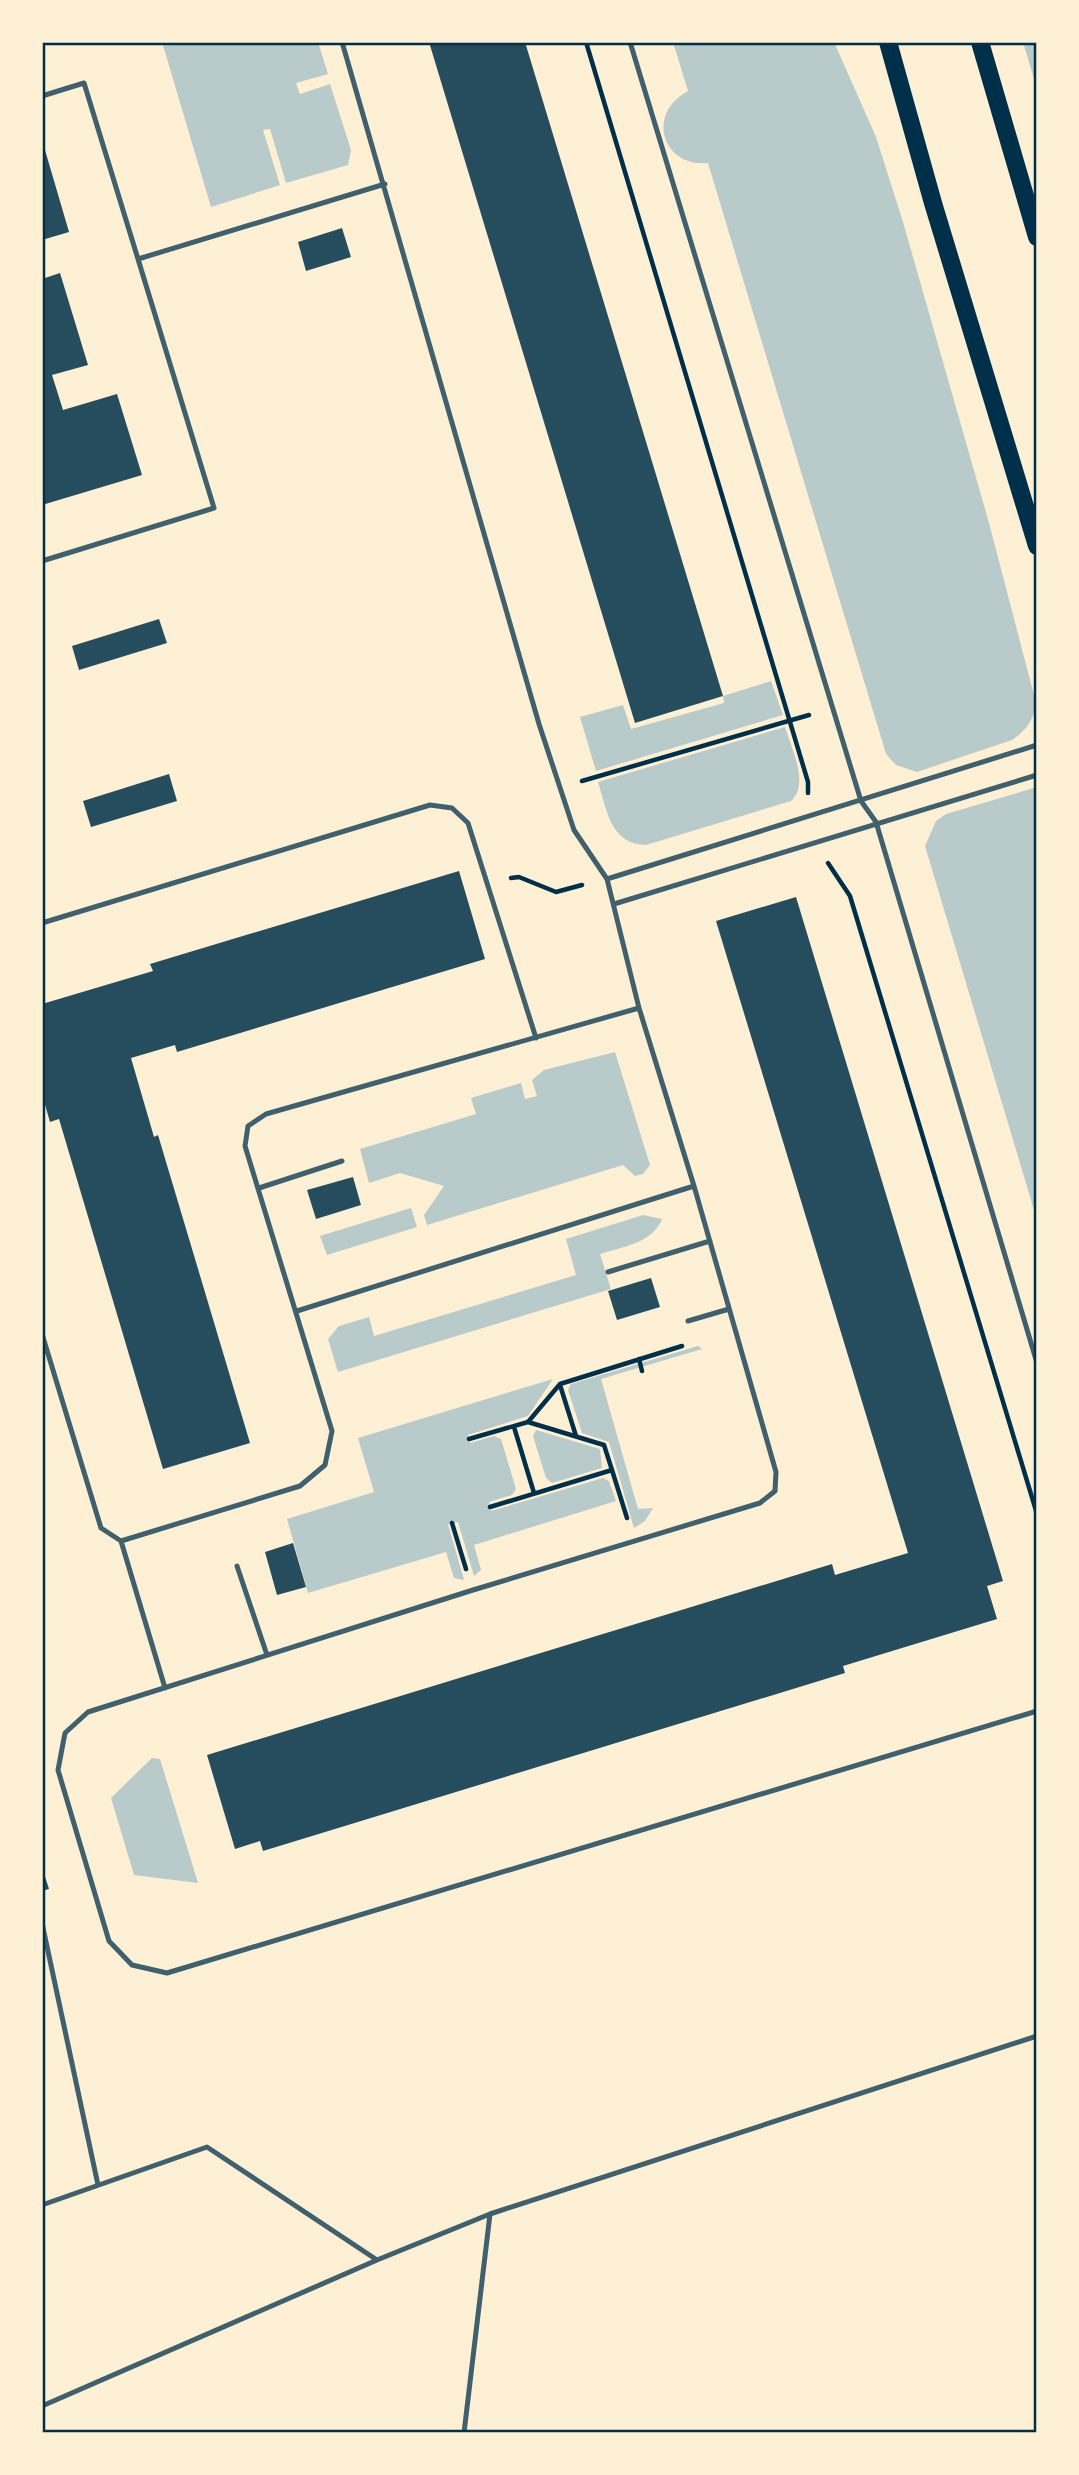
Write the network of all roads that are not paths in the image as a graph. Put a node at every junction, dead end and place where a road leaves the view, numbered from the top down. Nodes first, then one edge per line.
1 (342, 42) edge
2 (630, 42) edge
3 (888, 42) edge
4 (980, 42) edge
5 (42, 96) edge
6 (385, 184) junction
7 (1037, 237) edge
8 (138, 259) junction
9 (1037, 545) edge
10 (42, 561) edge
11 (1037, 745) edge
12 (1037, 775) edge
13 (861, 801) junction
14 (876, 822) junction
15 (607, 878) junction
16 (614, 904) junction
17 (42, 923) edge
18 (639, 1008) junction
19 (536, 1038) junction
20 (342, 1161) dead end
21 (694, 1186) junction
22 (259, 1188) junction
23 (710, 1241) junction
24 (608, 1272) dead end
25 (729, 1309) junction
26 (297, 1311) junction
27 (688, 1321) dead end
28 (42, 1334) edge
29 (1037, 1363) edge
30 (121, 1541) junction
31 (237, 1566) dead end
32 (267, 1655) junction
33 (165, 1688) junction
34 (1037, 1711) edge
35 (42, 1923) edge
36 (1037, 2036) edge
37 (98, 2186) junction
38 (42, 2205) edge
39 (490, 2214) junction
40 (377, 2260) junction
41 (42, 2406) edge
42 (464, 2433) edge

1 - 6 lane
2 - 13 lane
3 - 9 main road
4 - 7 main road
5 - 8 lane
6 - 8 lane
6 - 15 lane
8 - 10 lane
11 - 13 lane
12 - 14 lane
13 - 14 lane
13 - 15 lane
14 - 16 lane
14 - 29 lane
15 - 16 lane
16 - 18 lane
17 - 19 lane
18 - 19 lane
18 - 21 lane
19 - 22 lane
20 - 22 lane
21 - 23 lane
21 - 26 lane
22 - 26 lane
23 - 24 lane
23 - 25 lane
25 - 27 lane
25 - 32 lane
26 - 30 lane
28 - 30 lane
30 - 33 lane
31 - 32 lane
32 - 33 lane
33 - 34 lane
35 - 37 lane
36 - 39 lane
37 - 38 lane
37 - 40 lane
39 - 40 lane
39 - 42 lane
40 - 41 lane

